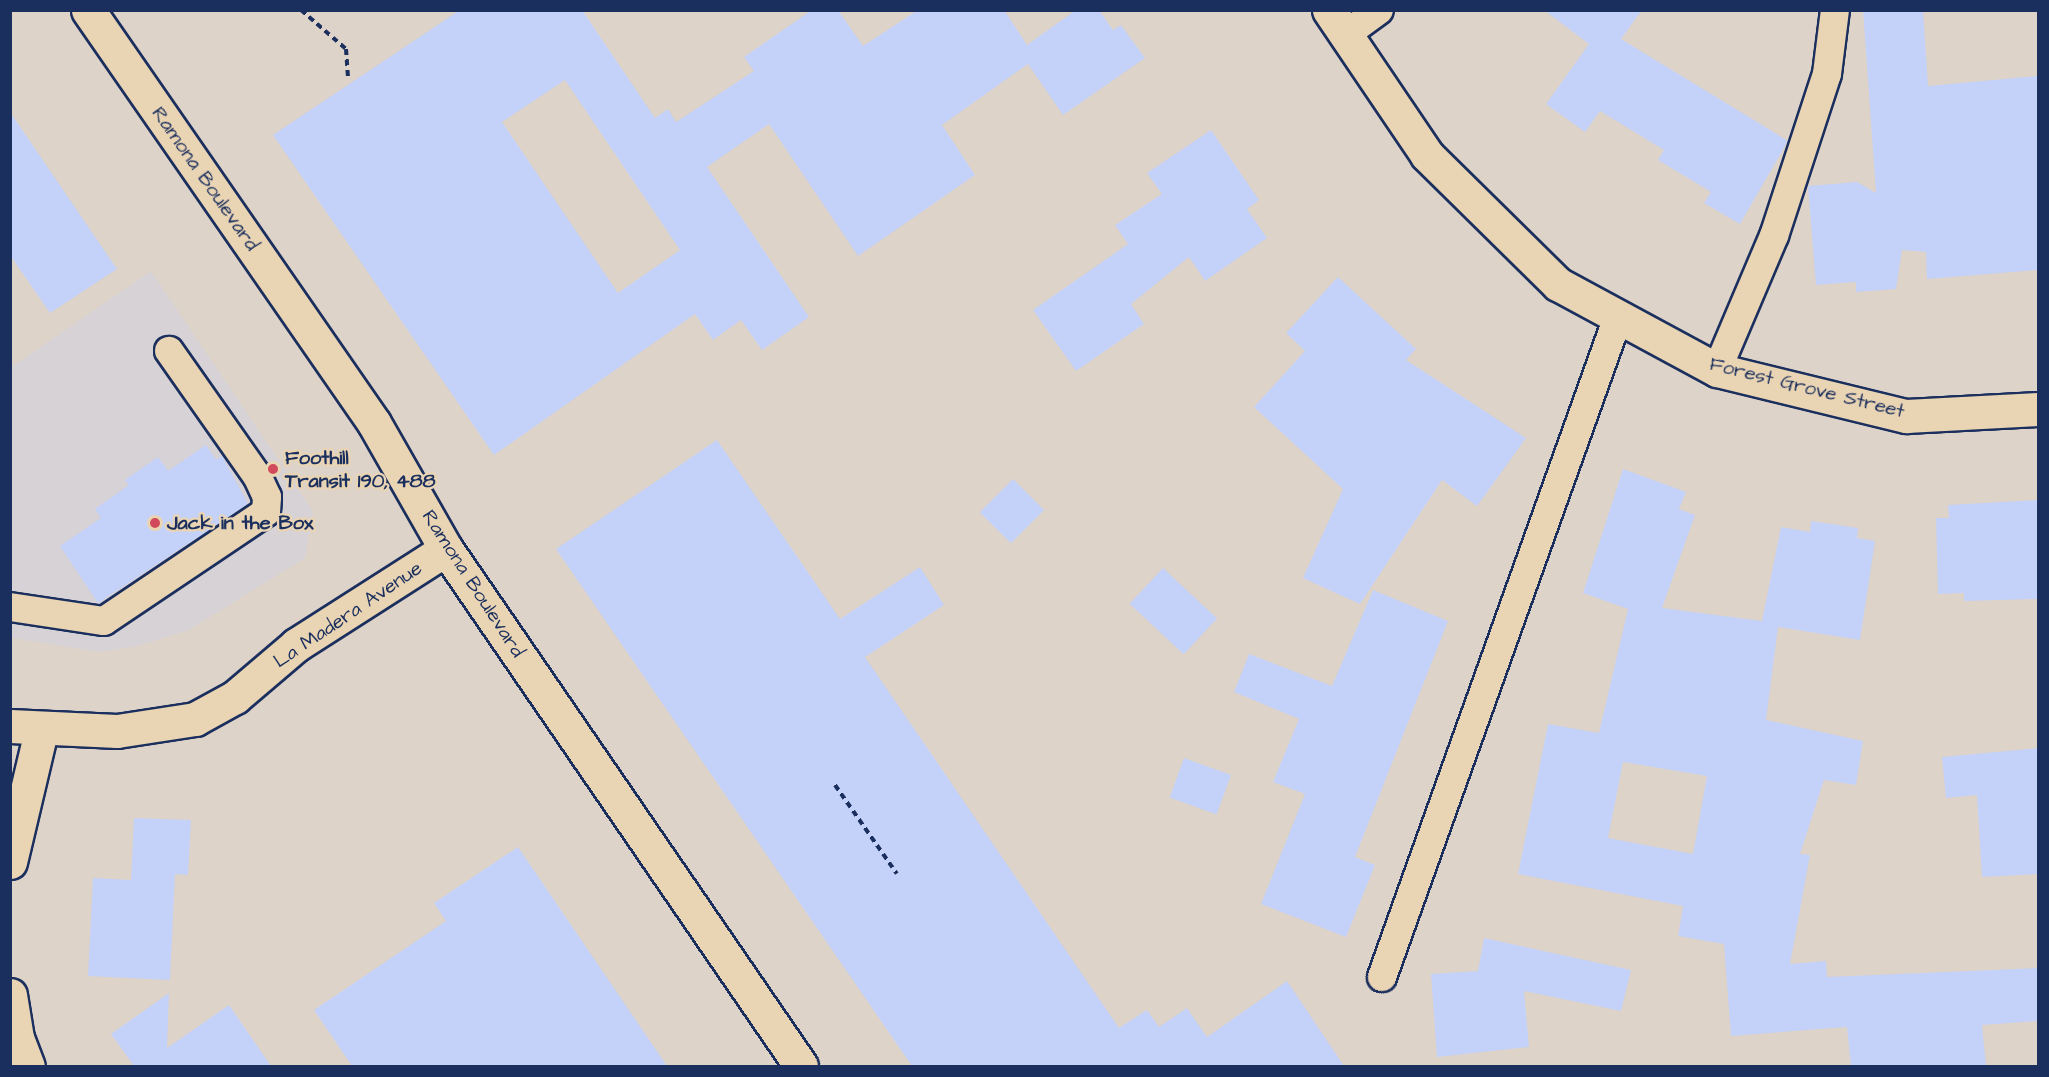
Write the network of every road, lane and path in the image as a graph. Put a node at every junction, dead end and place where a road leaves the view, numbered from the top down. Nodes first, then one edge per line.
1 (88, 10) edge
2 (301, 10) edge
3 (1379, 10) edge
4 (1835, 10) edge
5 (1337, 23) edge
6 (348, 79) dead end
7 (1618, 317) junction
8 (169, 351) dead end
9 (1717, 370) junction
10 (2038, 409) edge
11 (446, 549) junction
12 (10, 607) edge
13 (26, 728) edge
14 (835, 785) dead end
15 (10, 862) edge
16 (897, 874) dead end
17 (1382, 977) dead end
18 (10, 995) edge
19 (28, 1066) edge
20 (801, 1066) edge

1 - 11 street, Ramona Boulevard
2 - 6 path
3 - 5 lane
4 - 9 lane
5 - 7 street, Forest Grove Street
7 - 9 street, Forest Grove Street
7 - 17 lane
8 - 12 lane
9 - 10 street, Forest Grove Street
11 - 13 street, La Madera Avenue
11 - 20 street, Ramona Boulevard
13 - 15 street
14 - 16 path
18 - 19 street

